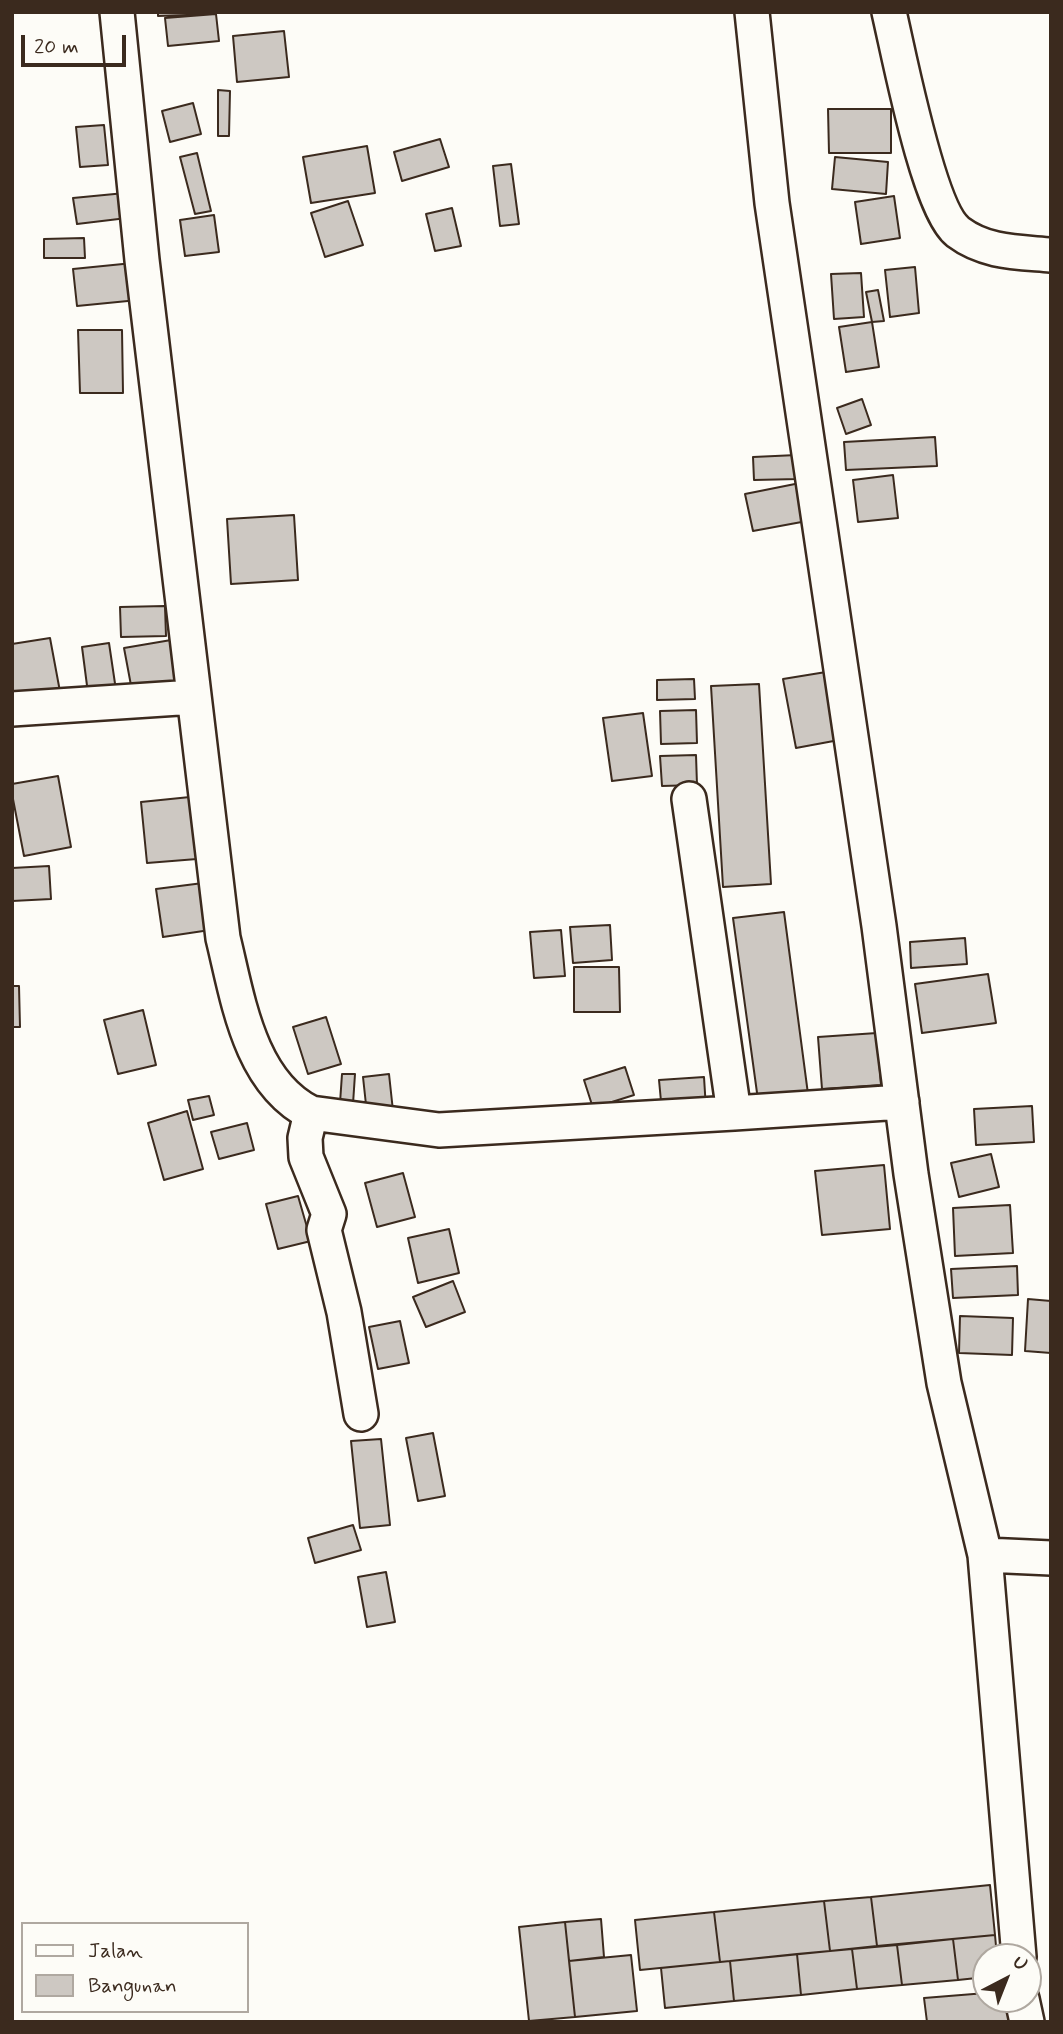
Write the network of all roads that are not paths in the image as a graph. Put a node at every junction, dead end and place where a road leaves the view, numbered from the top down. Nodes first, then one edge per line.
1 (117, 12) edge
2 (751, 12) edge
3 (889, 12) edge
4 (1051, 255) edge
5 (194, 698) junction
6 (12, 709) edge
7 (689, 799) dead end
8 (902, 1102) junction
9 (311, 1113) junction
10 (734, 1114) junction
11 (361, 1414) dead end
12 (985, 1555) junction
13 (1051, 1558) edge
14 (1018, 1943) edge

1 - 5 street
2 - 8 street
3 - 4 street
5 - 6 street
5 - 9 street
7 - 10 street
8 - 10 street
8 - 12 street
9 - 10 street
9 - 11 street
12 - 13 street
12 - 14 street

